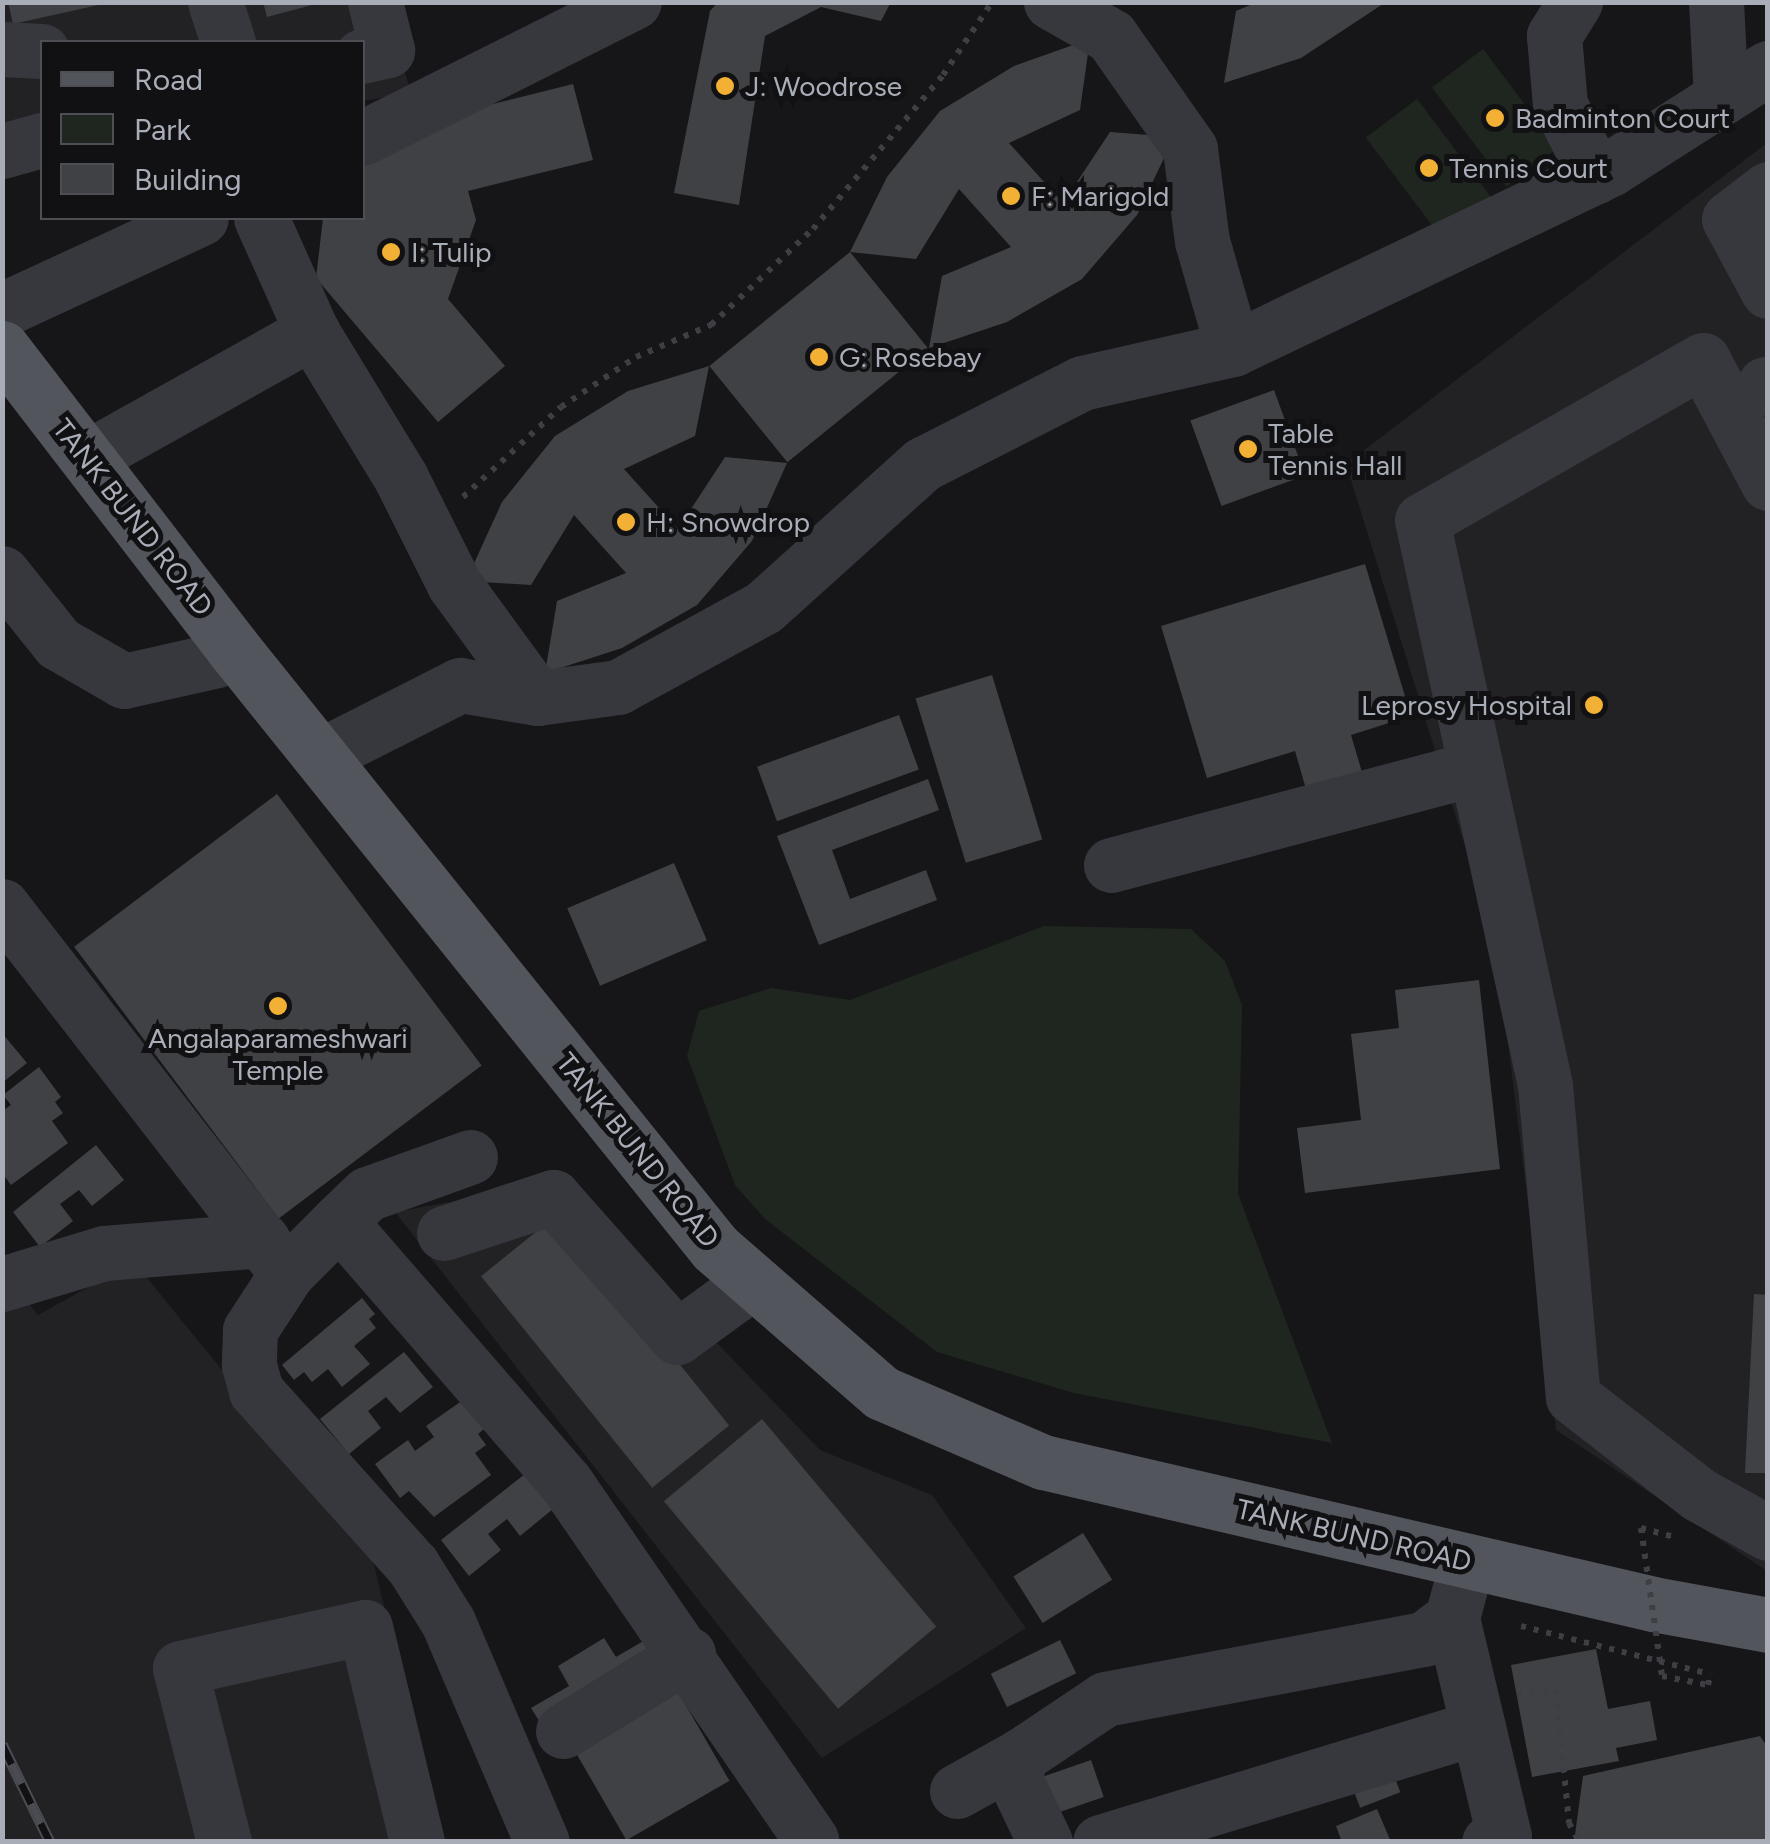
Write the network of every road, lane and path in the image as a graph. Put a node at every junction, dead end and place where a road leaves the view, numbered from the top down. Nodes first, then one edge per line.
1 (215, 2) edge
2 (374, 2) edge
3 (634, 2) edge
4 (992, 2) edge
5 (1051, 2) edge
6 (1575, 2) edge
7 (1716, 2) edge
8 (227, 40) edge
9 (2, 49) edge
10 (40, 51) edge
11 (365, 55) edge
12 (1768, 68) edge
13 (1721, 98) junction
14 (365, 136) edge
15 (40, 141) edge
16 (2, 151) edge
17 (1596, 176) junction
18 (1768, 189) edge
19 (197, 220) edge
20 (262, 220) edge
21 (1768, 291) edge
22 (2, 310) edge
23 (312, 332) junction
24 (2, 348) edge
25 (1233, 349) junction
26 (2, 381) edge
27 (88, 457) junction
28 (1768, 483) edge
29 (427, 530) junction
30 (2, 573) edge
31 (216, 660) junction
32 (536, 698) junction
33 (322, 755) junction
34 (1472, 770) junction
35 (1111, 864) dead end
36 (2, 906) edge
37 (470, 1156) dead end
38 (338, 1221) junction
39 (444, 1234) dead end
40 (274, 1257) junction
41 (2, 1284) edge
42 (736, 1294) junction
43 (1698, 1494) junction
44 (1768, 1498) edge
45 (1641, 1528) dead end
46 (1768, 1533) edge
47 (1472, 1607) junction
48 (1768, 1625) edge
49 (1768, 1646) edge
50 (688, 1654) junction
51 (1710, 1674) dead end
52 (1708, 1685) dead end
53 (1489, 1711) junction
54 (563, 1731) dead end
55 (1020, 1756) junction
56 (957, 1791) dead end
57 (811, 1840) edge
58 (224, 1842) edge
59 (417, 1842) edge
60 (542, 1842) edge
61 (1045, 1842) edge
62 (1100, 1842) edge
63 (1489, 1842) edge
64 (1579, 1842) edge

1 - 8 street
2 - 11 street
3 - 14 street
4 - 29 path
5 - 25 street
6 - 17 street
7 - 13 street
9 - 10 street
12 - 13 street
13 - 17 street
15 - 16 street
17 - 25 street
18 - 21 street
19 - 22 street
20 - 23 street
23 - 27 street
23 - 29 street
24 - 27 main road, TANK BUND ROAD
25 - 32 street
26 - 31 main road, TANK BUND ROAD
27 - 33 main road, TANK BUND ROAD
28 - 34 street
29 - 32 street
30 - 31 street
31 - 42 main road, TANK BUND ROAD
32 - 33 street
33 - 48 main road, TANK BUND ROAD
34 - 35 street
34 - 43 street
36 - 40 street
37 - 38 street
38 - 40 street
38 - 50 street
39 - 42 street
40 - 41 street
40 - 60 street
42 - 47 main road, TANK BUND ROAD
43 - 44 street
43 - 46 street
45 - 52 path, bridge
47 - 49 main road, TANK BUND ROAD
47 - 51 path
47 - 53 street
47 - 55 street
50 - 54 street
50 - 57 street
53 - 62 street
53 - 63 street
53 - 64 path
55 - 56 street
55 - 61 street
58 - 59 street

